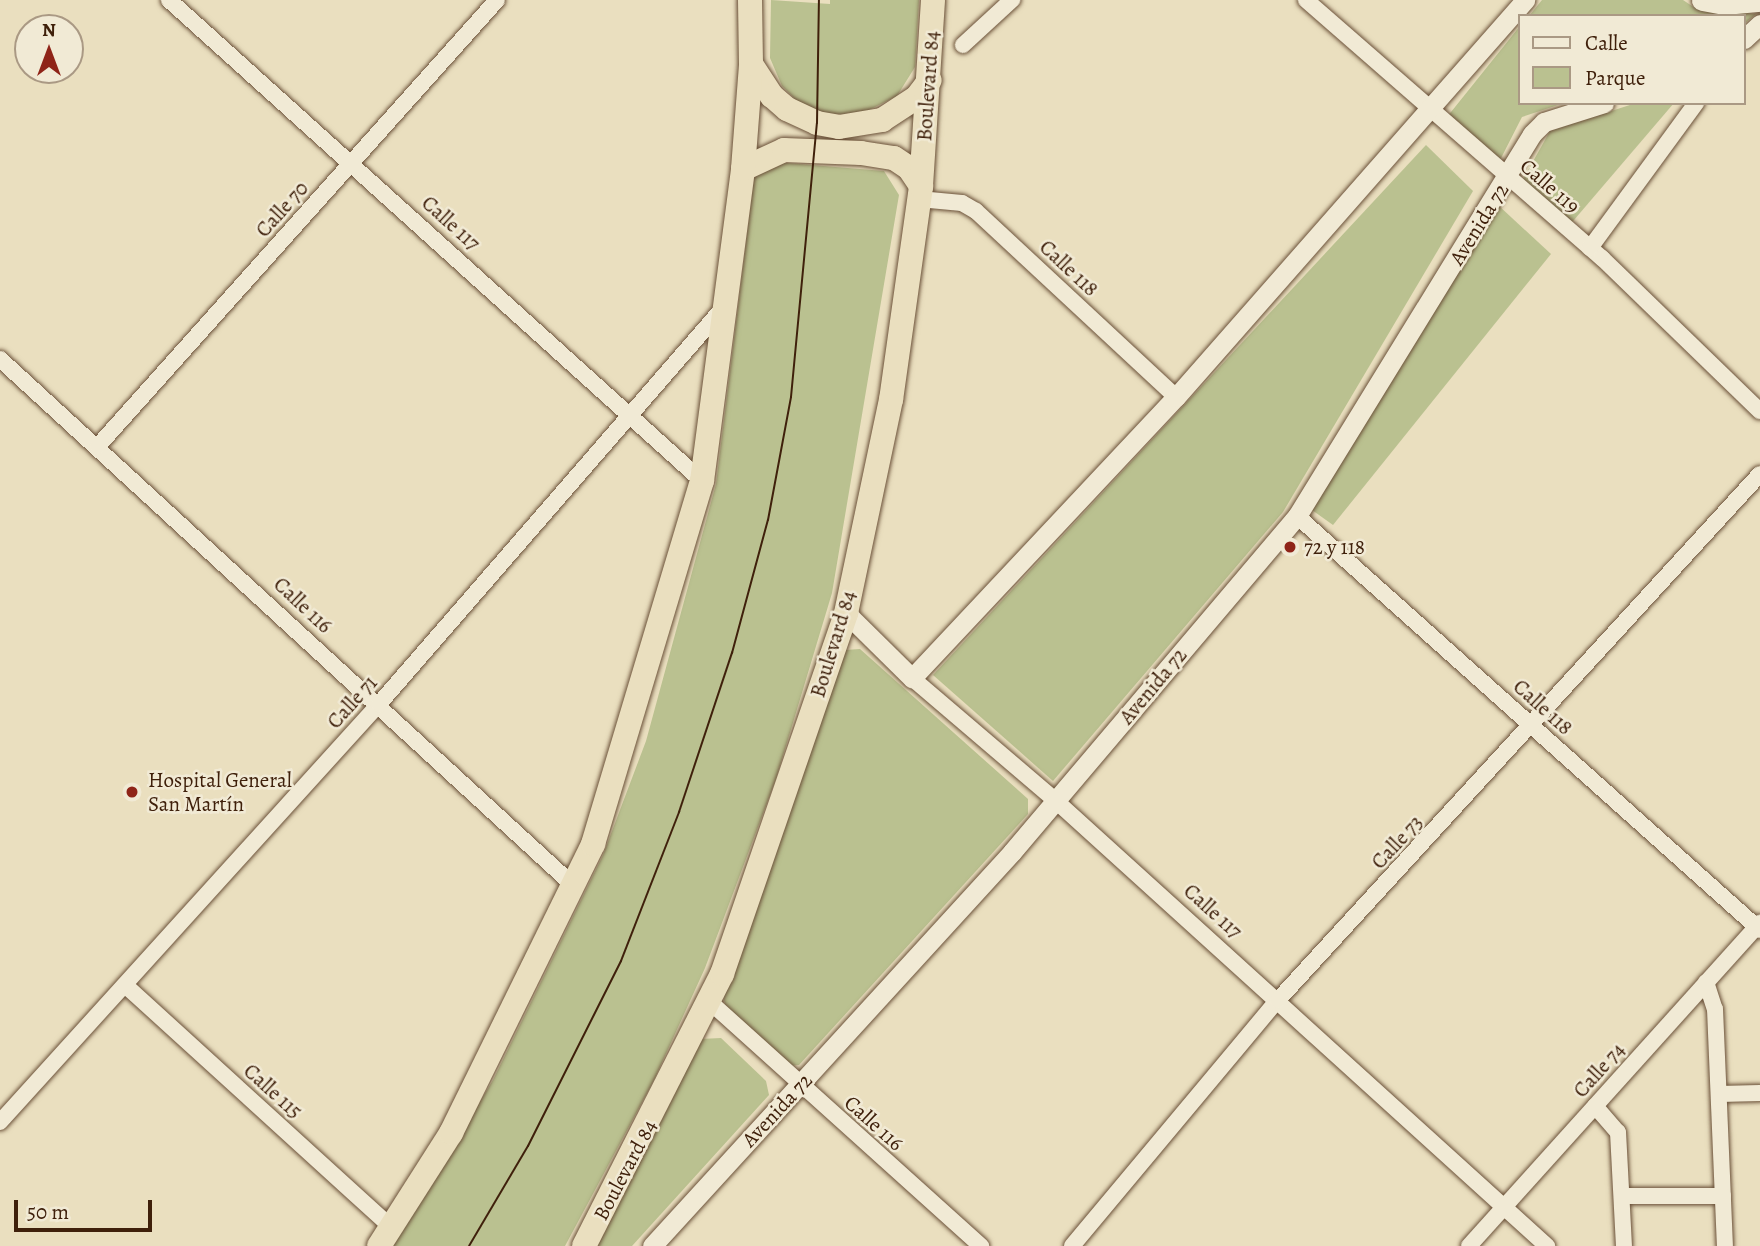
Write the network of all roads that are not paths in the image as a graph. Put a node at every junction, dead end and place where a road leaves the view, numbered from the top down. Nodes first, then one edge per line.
1 (169, 0) edge
2 (497, 0) edge
3 (750, 0) edge
4 (933, 0) edge
5 (1012, 0) edge
6 (1306, 0) edge
7 (1525, 0) edge
8 (1702, 0) edge
9 (1760, 1) edge
10 (1760, 23) edge
11 (1746, 37) edge
12 (963, 45) dead end
13 (751, 64) junction
14 (930, 80) junction
15 (1598, 105) edge
16 (1695, 105) edge
17 (1431, 108) junction
18 (350, 164) junction
19 (743, 169) junction
20 (1508, 177) junction
21 (920, 192) junction
22 (1590, 248) junction
23 (727, 304) junction
24 (0, 359) edge
25 (1176, 397) junction
26 (1760, 411) edge
27 (631, 417) junction
28 (98, 446) junction
29 (1760, 474) edge
30 (702, 481) junction
31 (1297, 516) junction
32 (846, 613) junction
33 (912, 678) junction
34 (379, 704) junction
35 (1534, 726) junction
36 (1056, 801) junction
37 (574, 886) junction
38 (1759, 927) edge
39 (1706, 982) junction
40 (125, 985) junction
41 (1279, 1000) junction
42 (710, 1002) junction
43 (800, 1085) junction
44 (1760, 1093) edge
45 (1719, 1094) junction
46 (1595, 1105) junction
47 (0, 1122) edge
48 (1622, 1196) junction
49 (1723, 1196) junction
50 (1504, 1207) junction
51 (386, 1237) edge
52 (961, 1240) edge
53 (584, 1246) edge
54 (652, 1246) edge
55 (981, 1246) edge
56 (1072, 1246) edge
57 (1469, 1246) edge
58 (1547, 1246) edge
59 (1624, 1246) edge
60 (1725, 1246) edge

1 - 18 street, Calle 117
2 - 18 street, Calle 70
3 - 13 highway
4 - 14 highway, Boulevard 84
5 - 12 street
6 - 17 street, Calle 119
7 - 17 street
8 - 9 main road
10 - 11 street
13 - 14 highway
13 - 19 highway
14 - 21 highway, Boulevard 84
15 - 20 street, Avenida 72
16 - 22 street
17 - 20 street, Calle 119
17 - 25 street
18 - 27 street, Calle 117
18 - 28 street, Calle 70
19 - 21 highway
19 - 23 highway
20 - 22 street, Calle 119
20 - 31 street, Avenida 72
21 - 25 street, Calle 118
21 - 32 highway, Boulevard 84
22 - 26 street, Calle 119
23 - 27 street, Calle 71
23 - 30 highway
24 - 28 street, Calle 116
25 - 33 street
27 - 30 street, Calle 117
27 - 34 street, Calle 71
28 - 34 street, Calle 116
29 - 35 street, Calle 73
30 - 37 highway
31 - 35 street, Calle 118
31 - 36 street, Avenida 72
32 - 33 street, Calle 117
32 - 42 highway, Boulevard 84
33 - 36 street, Calle 117
34 - 37 street, Calle 116
34 - 40 street, Calle 71
35 - 38 street, Calle 118
35 - 41 street, Calle 73
36 - 41 street, Calle 117
36 - 43 street, Avenida 72
37 - 51 highway
38 - 39 street, Calle 74
39 - 45 street
39 - 46 street, Calle 74
40 - 47 street, Calle 71
40 - 51 street, Calle 115
41 - 50 street, Calle 117
41 - 56 street, Calle 73
42 - 43 street, Calle 116
42 - 53 highway, Boulevard 84
43 - 52 street, Calle 116
43 - 54 street, Avenida 72
44 - 45 street
45 - 49 street
46 - 48 street
46 - 50 street, Calle 74
48 - 49 street
48 - 59 street
49 - 60 street
50 - 57 street, Calle 74
50 - 58 street, Calle 117
52 - 55 street, Calle 116

